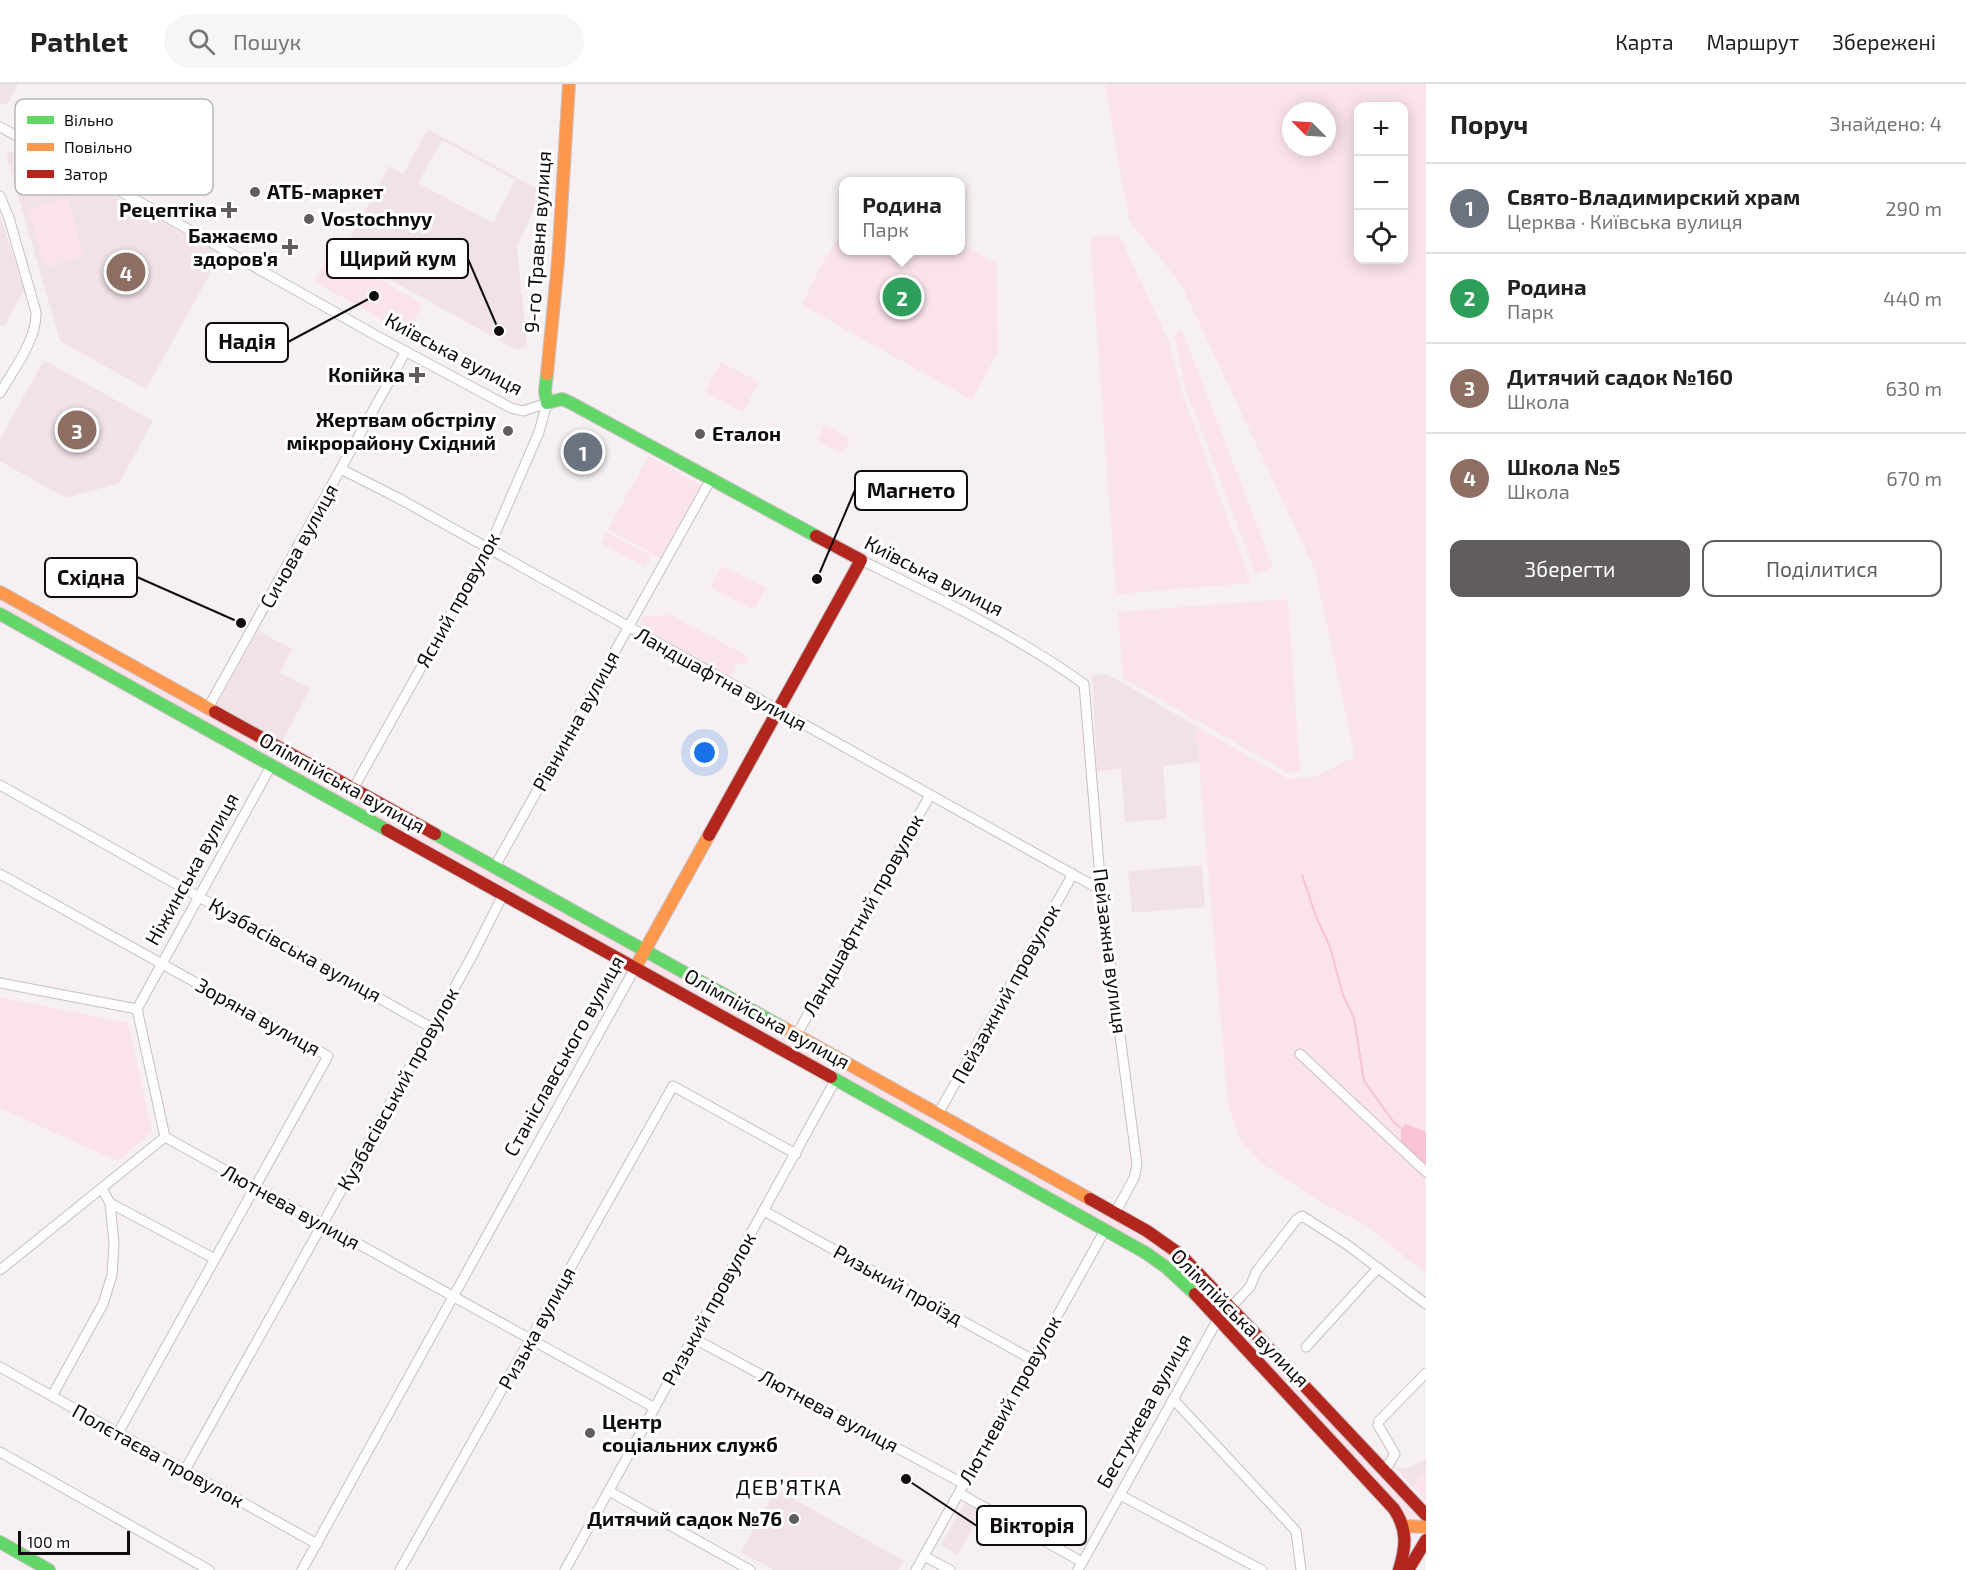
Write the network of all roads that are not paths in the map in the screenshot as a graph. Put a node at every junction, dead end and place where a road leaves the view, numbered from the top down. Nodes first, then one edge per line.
1 (569, 84) edge
2 (1, 130) edge
3 (15, 137) edge
4 (126, 195) edge
5 (0, 196) edge
6 (406, 351) junction
7 (0, 393) edge
8 (547, 403) junction
9 (341, 469) junction
10 (711, 479) junction
11 (488, 549) junction
12 (861, 560) junction
13 (0, 592) edge
14 (1, 618) edge
15 (628, 628) junction
16 (1084, 684) joint
17 (208, 708) junction
18 (779, 710) junction
19 (282, 748) junction
20 (271, 766) junction
21 (0, 785) edge
22 (353, 789) junction
23 (930, 795) junction
24 (494, 868) junction
25 (0, 874) edge
26 (1073, 874) junction
27 (1101, 890) junction
28 (503, 895) junction
29 (200, 897) junction
30 (644, 951) junction
31 (162, 964) junction
32 (635, 968) junction
33 (0, 983) edge
34 (137, 1009) junction
35 (432, 1028) junction
36 (796, 1036) junction
37 (1300, 1054) dead end
38 (836, 1080) junction
39 (938, 1114) junction
40 (165, 1137) junction
41 (795, 1154) junction
42 (1426, 1172) edge
43 (255, 1187) junction
44 (102, 1189) junction
45 (110, 1203) junction
46 (764, 1211) junction
47 (1115, 1213) junction
48 (322, 1224) junction
49 (1105, 1230) junction
50 (215, 1259) junction
51 (1378, 1268) junction
52 (0, 1270) edge
53 (454, 1297) junction
54 (1426, 1304) edge
55 (1232, 1306) junction
56 (1218, 1319) junction
57 (693, 1338) junction
58 (530, 1339) junction
59 (1306, 1347) dead end
60 (1033, 1360) junction
61 (0, 1367) edge
62 (1426, 1373) edge
63 (52, 1396) junction
64 (1173, 1400) junction
65 (655, 1408) junction
66 (118, 1433) junction
67 (0, 1452) edge
68 (185, 1470) junction
69 (1385, 1470) junction
70 (1400, 1486) junction
71 (961, 1488) junction
72 (609, 1491) junction
73 (1120, 1494) junction
74 (1387, 1499) junction
75 (1426, 1515) edge
76 (1404, 1526) junction
77 (1426, 1527) edge
78 (1426, 1540) edge
79 (0, 1542) edge
80 (317, 1544) junction
81 (924, 1556) junction
82 (1080, 1566) edge
83 (49, 1570) edge
84 (209, 1570) edge
85 (302, 1570) edge
86 (400, 1570) edge
87 (564, 1570) edge
88 (750, 1570) edge
89 (916, 1570) edge
90 (950, 1570) edge
91 (1262, 1570) edge
92 (1301, 1570) edge
93 (1399, 1570) edge
94 (1408, 1570) edge

1 - 8 main road, 9-го Травня вулиця
2 - 3 street, Київська вулиця
4 - 6 street, Київська вулиця
5 - 7 street
6 - 8 street, Київська вулиця
6 - 9 street, Сичова вулиця
8 - 10 main road, Київська вулиця
8 - 11 street, Ясний провулок
9 - 11 street, Ландшафтна вулиця
9 - 17 street, Сичова вулиця
10 - 12 main road, Київська вулиця
10 - 15 street, Рівнинна вулиця
11 - 15 street, Ландшафтна вулиця
11 - 22 street, Ясний провулок
12 - 16 street, Київська вулиця
12 - 18 main road, Станіславського вулиця
13 - 17 main road, Олімпійська вулиця
14 - 20 main road, Олімпійська вулиця
15 - 18 street, Ландшафтна вулиця
15 - 24 street, Рівнинна вулиця
16 - 27 street, Пейзажна вулиця
17 - 19 main road, Олімпійська вулиця
18 - 23 street, Ландшафтна вулиця
18 - 30 main road, Станіславського вулиця
19 - 20 main road, Ніжинська вулиця
19 - 22 main road, Олімпійська вулиця
20 - 28 main road, Олімпійська вулиця
20 - 29 street, Ніжинська вулиця
21 - 29 street, Кузбасівська вулиця
22 - 24 main road, Олімпійська вулиця
23 - 26 street, Ландшафтна вулиця
23 - 36 street, Ландшафтний провулок
24 - 30 main road, Олімпійська вулиця
25 - 31 street, Зоряна вулиця
26 - 27 street, Ландшафтна вулиця
26 - 39 street, Пейзажний провулок
27 - 47 street, Пейзажна вулиця
28 - 32 main road, Олімпійська вулиця
28 - 35 street, Кузбасівський провулок
29 - 31 street, Ніжинська вулиця
29 - 35 street, Кузбасівська вулиця
30 - 32 main road, Станіславського вулиця
30 - 36 main road, Олімпійська вулиця
31 - 34 street, Ніжинська вулиця
31 - 43 street, Зоряна вулиця
32 - 38 main road, Олімпійська вулиця
32 - 53 street, Станіславського вулиця
33 - 34 street
34 - 40 street
35 - 48 street, Кузбасівський провулок
36 - 39 main road, Олімпійська вулиця
37 - 42 street
38 - 41 street, Ризький провулок
38 - 49 main road, Олімпійська вулиця
39 - 47 main road, Олімпійська вулиця
40 - 43 street, Лютнева вулиця
40 - 44 street
41 - 46 street, Ризький провулок
41 - 58 street, Ризька вулиця
43 - 48 street, Лютнева вулиця
43 - 50 street, Зоряна вулиця
44 - 45 street
44 - 52 street
45 - 50 street
45 - 63 street
46 - 57 street, Ризький провулок
46 - 60 street, Ризький проїзд
47 - 49 main road
47 - 55 main road, Олімпійська вулиця
48 - 53 street, Лютнева вулиця
48 - 68 street, Кузбасівський провулок
49 - 56 main road, Олімпійська вулиця
49 - 60 street, Лютневий провулок
50 - 66 street, Зоряна вулиця
51 - 54 street
51 - 55 street
51 - 59 street
53 - 58 street, Лютнева вулиця
53 - 80 street, Станіславського вулиця
55 - 56 main road, Бестужева вулиця
55 - 69 main road, Олімпійська вулиця
56 - 64 street, Бестужева вулиця
56 - 74 main road, Олімпійська вулиця
57 - 65 street, Ризький провулок
57 - 71 street, Лютнева вулиця
58 - 65 street, Лютнева вулиця
58 - 86 street, Ризька вулиця
60 - 71 street, Лютневий провулок
61 - 63 street, Полєтаєва провулок
62 - 69 street
63 - 66 street, Полєтаєва провулок
64 - 73 street, Бестужева вулиця
64 - 92 street
65 - 72 street, Ризький провулок
66 - 68 street, Полєтаєва провулок
67 - 84 street
68 - 80 street, Полєтаєва провулок
69 - 70 main road, Олімпійська вулиця
70 - 74 main road
70 - 75 main road, Олімпійська вулиця
71 - 81 street, Лютневий провулок
71 - 82 street, Лютнева вулиця
72 - 87 street, Ризький провулок
72 - 88 street
73 - 82 street, Бестужева вулиця
73 - 91 street
74 - 76 main road, Олімпійська вулиця
76 - 77 main road
76 - 93 main road
78 - 94 main road
79 - 83 main road
80 - 85 street, Станіславського вулиця
81 - 89 street, Лютневий провулок
81 - 90 street

